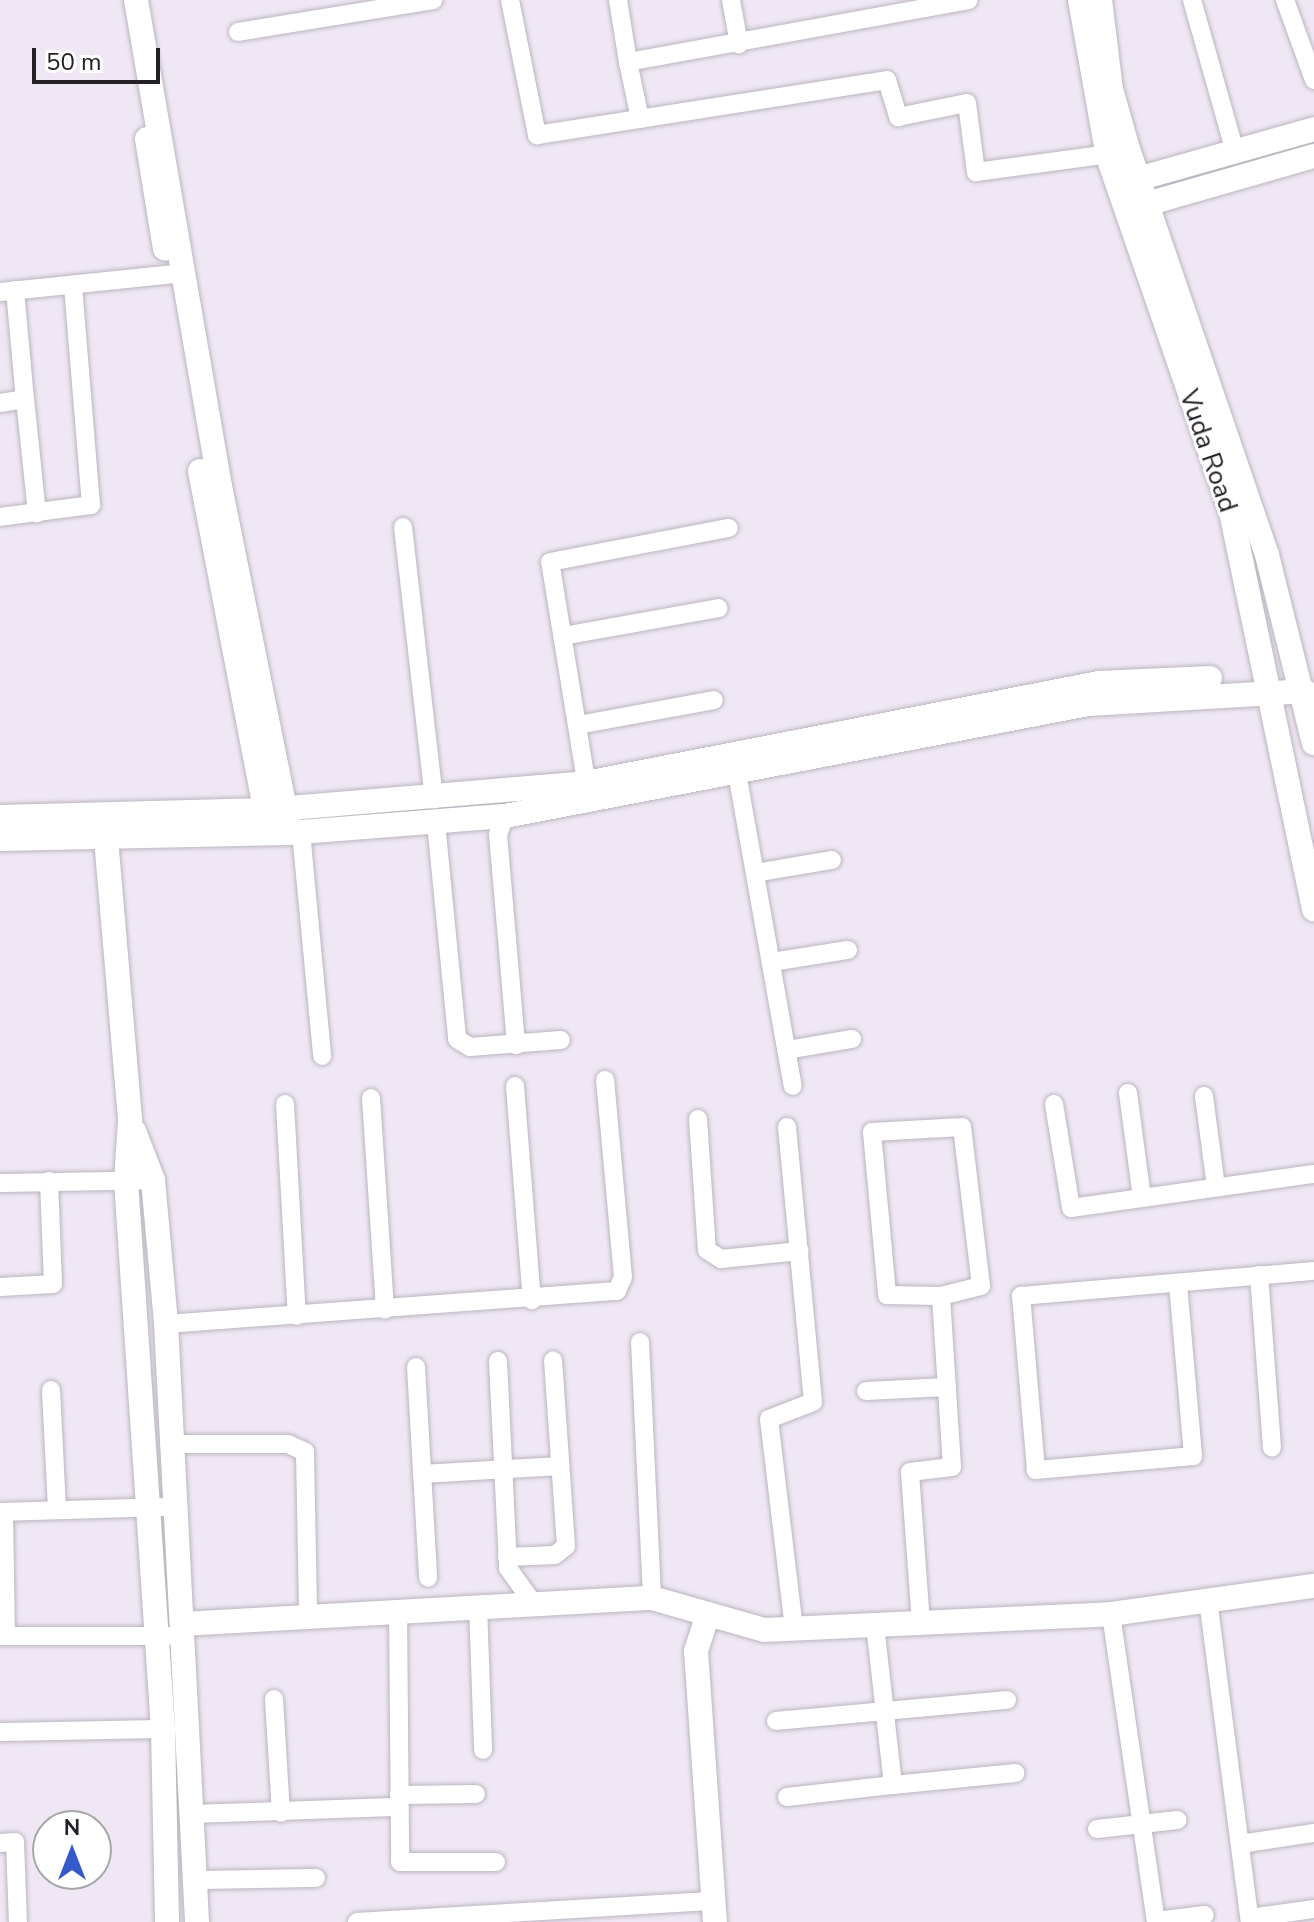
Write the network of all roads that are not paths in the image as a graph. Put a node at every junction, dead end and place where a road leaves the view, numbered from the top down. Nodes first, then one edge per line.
1 (120, 0) edge
2 (136, 0) edge
3 (433, 0) edge
4 (510, 0) edge
5 (618, 0) edge
6 (731, 0) edge
7 (968, 0) edge
8 (1080, 0) edge
9 (1100, 0) edge
10 (1192, 0) edge
11 (1285, 0) edge
12 (238, 32) dead end
13 (739, 44) junction
14 (628, 62) junction
15 (1314, 80) edge
16 (640, 119) junction
17 (1314, 129) edge
18 (1235, 152) junction
19 (1118, 153) junction
20 (1314, 156) edge
21 (1128, 181) junction
22 (1136, 207) junction
23 (177, 274) junction
24 (73, 285) junction
25 (8, 291) edge
26 (25, 399) junction
27 (0, 403) edge
28 (37, 513) junction
29 (0, 517) edge
30 (403, 527) dead end
31 (729, 528) dead end
32 (718, 608) dead end
33 (563, 636) junction
34 (1306, 684) edge
35 (1252, 686) junction
36 (714, 700) dead end
37 (578, 725) junction
38 (1314, 743) edge
39 (735, 764) junction
40 (588, 793) junction
41 (435, 811) junction
42 (505, 816) junction
43 (0, 817) edge
44 (282, 823) junction
45 (105, 829) junction
46 (0, 839) edge
47 (832, 860) dead end
48 (755, 873) junction
49 (1314, 909) edge
50 (848, 950) dead end
51 (772, 962) junction
52 (852, 1039) dead end
53 (561, 1040) dead end
54 (516, 1045) junction
55 (787, 1050) junction
56 (322, 1056) dead end
57 (605, 1080) dead end
58 (515, 1086) dead end
59 (793, 1086) dead end
60 (1128, 1093) dead end
61 (1204, 1096) dead end
62 (371, 1098) dead end
63 (285, 1104) dead end
64 (1054, 1104) dead end
65 (698, 1119) dead end
66 (130, 1121) junction
67 (787, 1127) dead end
68 (1314, 1174) edge
69 (153, 1180) junction
70 (49, 1181) junction
71 (126, 1181) junction
72 (0, 1183) edge
73 (1216, 1187) junction
74 (1142, 1198) junction
75 (800, 1251) junction
76 (1314, 1271) edge
77 (1259, 1275) junction
78 (1178, 1284) junction
79 (0, 1287) edge
80 (941, 1296) junction
81 (532, 1300) junction
82 (385, 1310) junction
83 (297, 1316) junction
84 (166, 1324) junction
85 (640, 1342) dead end
86 (553, 1360) dead end
87 (498, 1361) dead end
88 (416, 1367) dead end
89 (947, 1387) junction
90 (51, 1390) dead end
91 (866, 1391) dead end
92 (169, 1444) junction
93 (1272, 1448) dead end
94 (560, 1466) junction
95 (504, 1470) junction
96 (422, 1474) junction
97 (173, 1507) junction
98 (145, 1508) junction
99 (57, 1510) junction
100 (2, 1512) edge
101 (507, 1557) junction
102 (428, 1578) dead end
103 (1314, 1586) edge
104 (652, 1598) junction
105 (1208, 1600) junction
106 (533, 1603) junction
107 (478, 1605) junction
108 (398, 1609) junction
109 (308, 1612) junction
110 (708, 1614) junction
111 (1111, 1614) junction
112 (921, 1623) junction
113 (875, 1625) junction
114 (794, 1628) junction
115 (182, 1629) junction
116 (3, 1636) edge
117 (155, 1636) junction
118 (274, 1699) dead end
119 (1007, 1700) dead end
120 (884, 1709) junction
121 (776, 1721) dead end
122 (163, 1729) junction
123 (0, 1732) edge
124 (483, 1750) dead end
125 (1015, 1773) dead end
126 (893, 1785) junction
127 (476, 1794) dead end
128 (787, 1797) dead end
129 (399, 1801) junction
130 (281, 1813) junction
131 (195, 1814) junction
132 (1177, 1820) dead end
133 (1142, 1824) junction
134 (1097, 1829) dead end
135 (1314, 1833) edge
136 (0, 1843) edge
137 (1240, 1844) junction
138 (496, 1862) dead end
139 (316, 1878) dead end
140 (196, 1880) junction
141 (1314, 1909) edge
142 (714, 1912) edge
143 (1205, 1915) dead end
144 (1250, 1920) edge
145 (18, 1922) edge
146 (167, 1922) edge
147 (197, 1922) edge
148 (357, 1922) edge
149 (1156, 1922) edge

1 - 23 street
2 - 23 street
3 - 12 street
4 - 16 street
5 - 14 street
6 - 13 street
7 - 13 street
8 - 19 street, Vuda Road
9 - 19 street, Vuda Road
10 - 18 street
11 - 15 street
13 - 14 street
14 - 16 street
16 - 19 street
17 - 18 street
18 - 21 street
19 - 21 street, Vuda Road
20 - 22 street
21 - 22 street, Vuda Road
22 - 34 street, Vuda Road
22 - 35 street, Vuda Road
23 - 24 street
23 - 44 street
24 - 25 street
24 - 28 street
25 - 26 street
26 - 27 street
26 - 28 street
28 - 29 street
30 - 41 street
31 - 33 street
32 - 33 street
33 - 37 street
34 - 35 street
34 - 38 street, Vuda Road
35 - 39 street
35 - 49 street, Vuda Road
36 - 37 street
37 - 40 street
39 - 40 street
39 - 48 street
40 - 41 street
40 - 42 street
41 - 42 street
41 - 44 street
41 - 54 street
42 - 54 street
43 - 45 street
44 - 45 street
44 - 56 street
45 - 46 street
45 - 66 street
47 - 48 street
48 - 51 street
50 - 51 street
51 - 55 street
52 - 55 street
53 - 54 street
55 - 59 street
57 - 81 street
58 - 81 street
60 - 74 street
61 - 73 street
62 - 82 street
63 - 83 street
64 - 74 street
65 - 75 street
66 - 69 street
66 - 71 street
67 - 75 street
68 - 73 street
69 - 71 street
69 - 84 street
70 - 71 street
70 - 72 street
70 - 79 street
71 - 98 street
73 - 74 street
75 - 114 street
76 - 77 street
77 - 78 street
77 - 93 street
78 - 78 street
80 - 80 street
80 - 89 street
81 - 82 street
82 - 83 street
83 - 84 street
84 - 92 street
85 - 104 street
86 - 94 street
87 - 95 street
88 - 96 street
89 - 91 street
89 - 112 street
90 - 99 street
92 - 97 street
92 - 109 street
94 - 95 street
94 - 101 street
95 - 96 street
95 - 101 street
96 - 102 street
97 - 98 street
97 - 115 street
98 - 99 street
98 - 117 street
99 - 100 street
100 - 116 street
101 - 106 street
103 - 105 street
104 - 106 street
104 - 110 street
105 - 111 street
105 - 137 street
106 - 107 street
107 - 108 street
107 - 124 street
108 - 109 street
108 - 129 street
109 - 115 street
110 - 114 street
110 - 142 street
111 - 112 street
111 - 133 street
112 - 113 street
113 - 114 street
113 - 120 street
115 - 117 street
115 - 131 street
116 - 117 street
117 - 122 street
118 - 130 street
119 - 120 street
120 - 121 street
120 - 126 street
122 - 123 street
122 - 146 street
125 - 126 street
126 - 128 street
127 - 129 street
129 - 130 street
129 - 138 street
130 - 131 street
131 - 140 street
132 - 133 street
133 - 134 street
133 - 149 street
135 - 137 street
136 - 145 street
137 - 144 street
139 - 140 street
140 - 147 street
141 - 144 street
142 - 148 street
143 - 149 street

